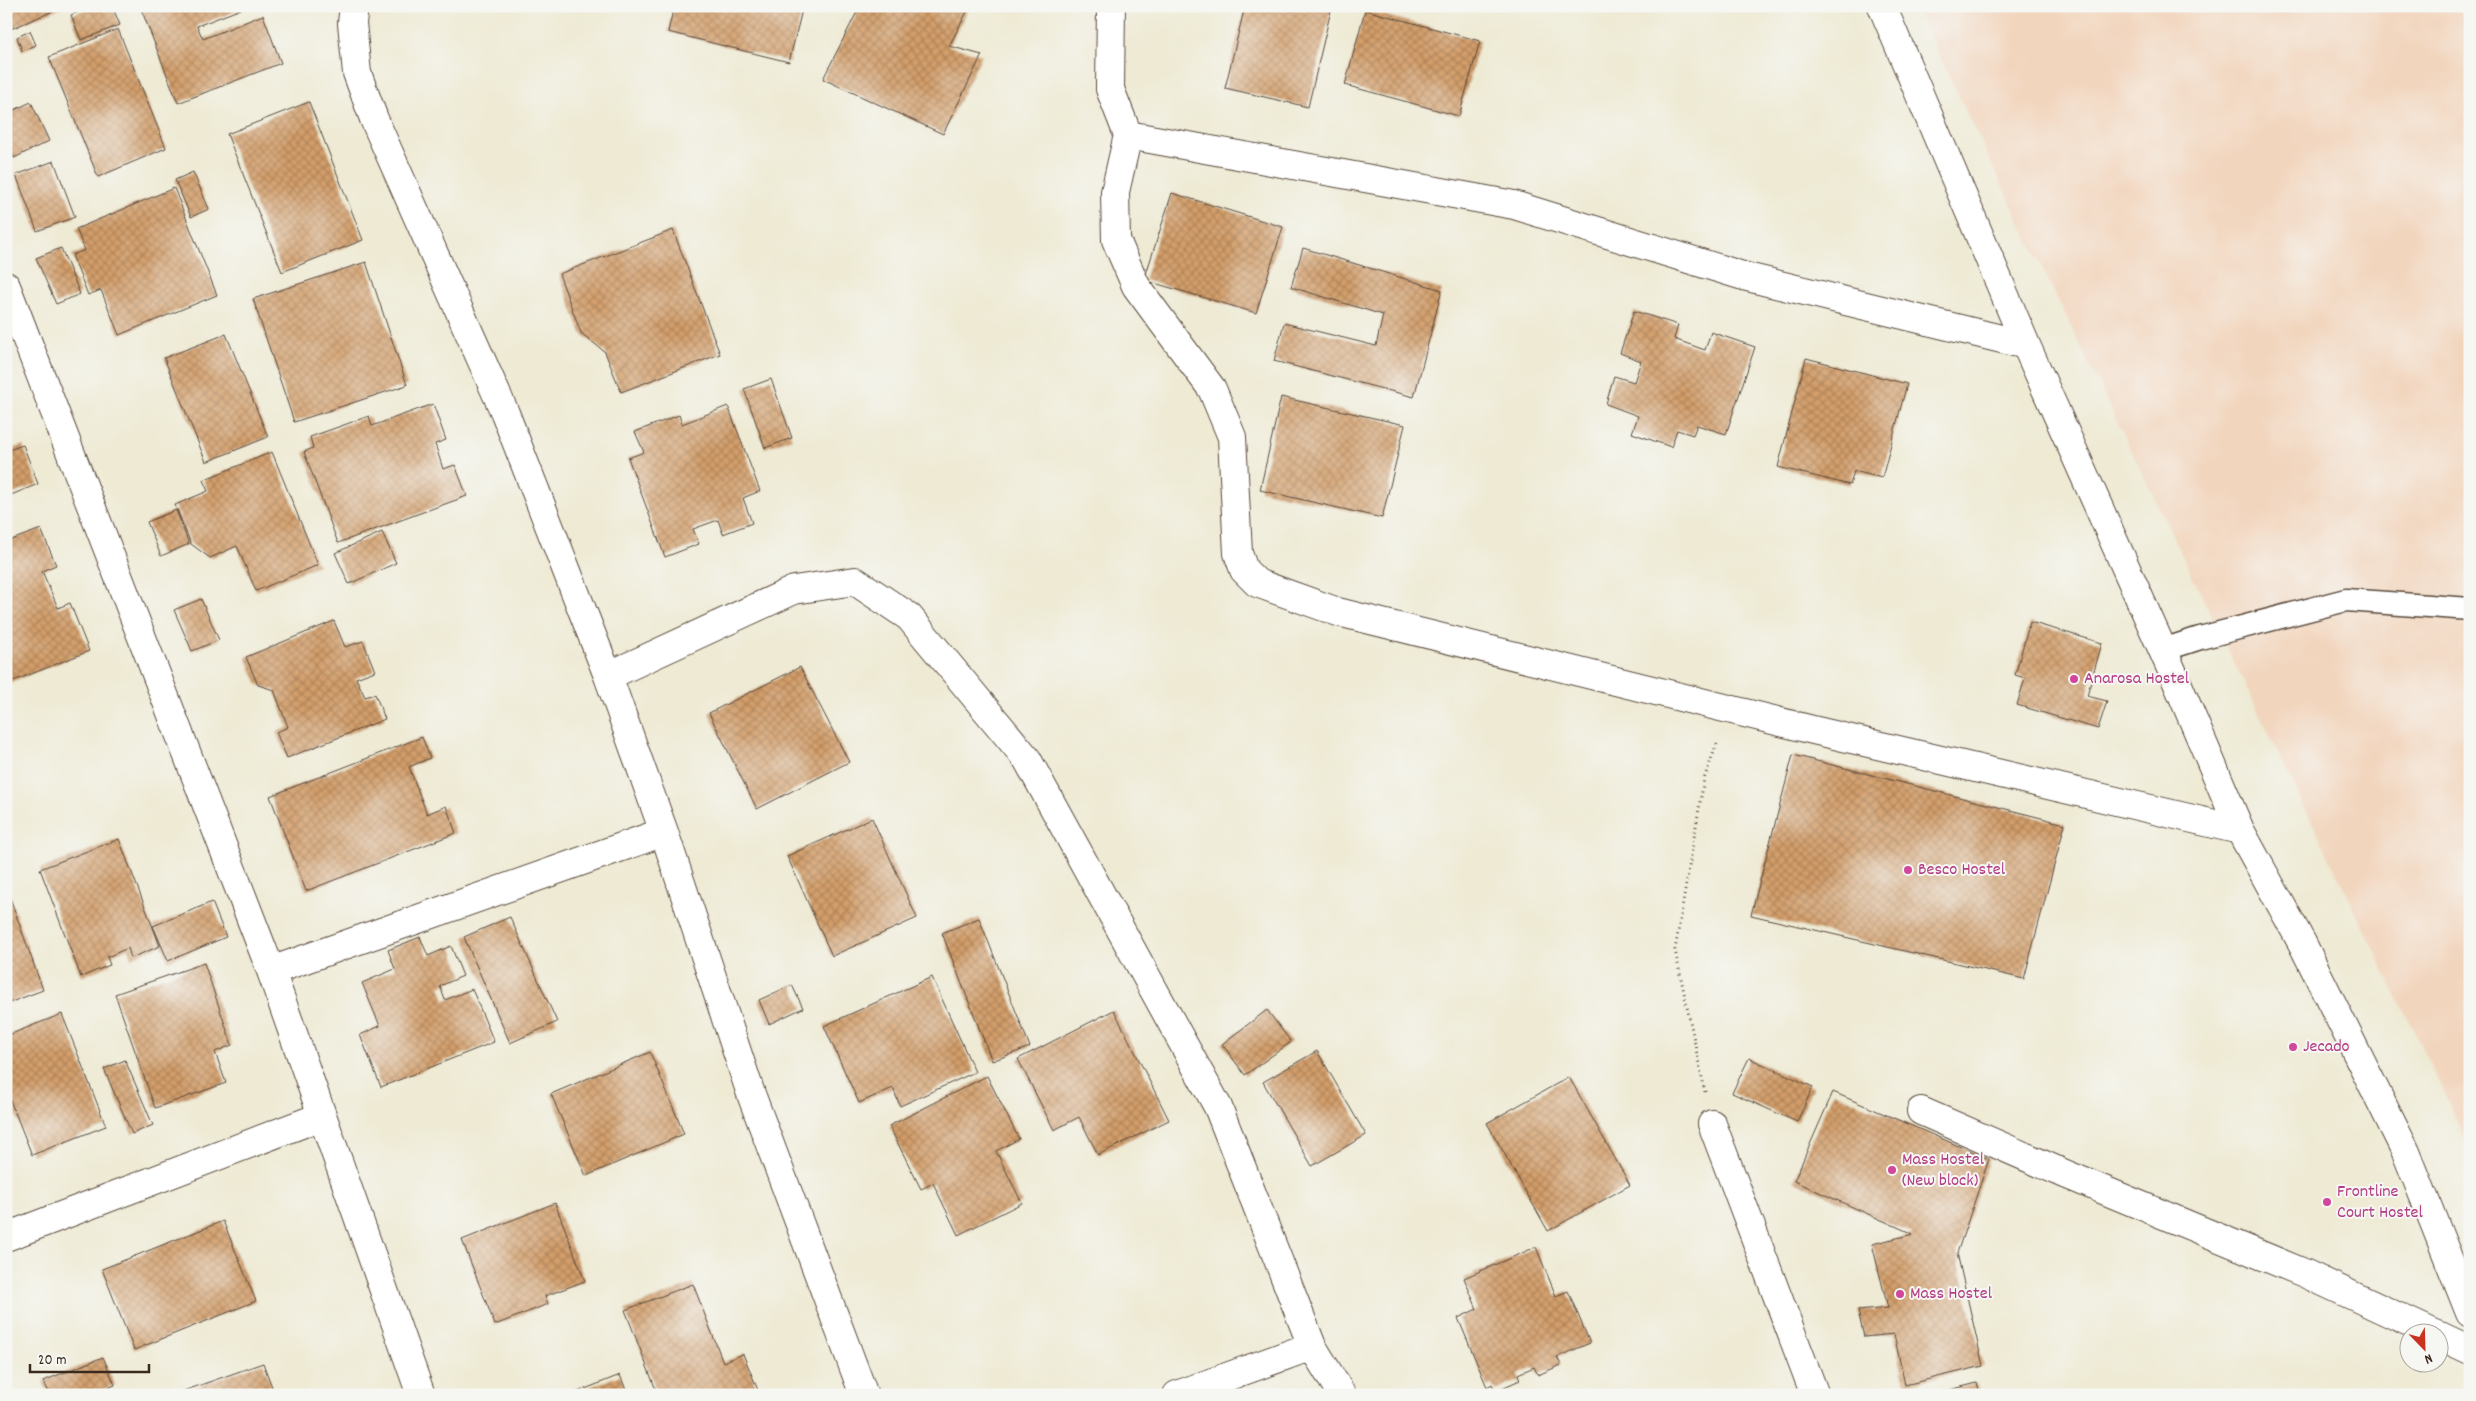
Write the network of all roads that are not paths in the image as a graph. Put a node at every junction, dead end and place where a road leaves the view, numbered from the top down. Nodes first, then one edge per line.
1 (354, 6) edge
2 (1111, 6) edge
3 (1882, 6) edge
4 (1128, 136) junction
5 (6, 286) edge
6 (2026, 345) junction
7 (2470, 609) edge
8 (2163, 650) junction
9 (608, 676) junction
10 (2240, 830) junction
11 (664, 832) junction
12 (270, 971) junction
13 (1921, 1111) dead end
14 (322, 1116) junction
15 (1712, 1124) road end
16 (6, 1237) edge
17 (2470, 1313) edge
18 (2415, 1324) edge
19 (2448, 1339) edge
20 (1312, 1346) junction
21 (2470, 1350) edge
22 (421, 1395) edge
23 (864, 1395) edge
24 (1176, 1395) edge
25 (1342, 1395) edge
26 (1815, 1395) edge

1 - 9 street
2 - 4 street
3 - 6 street
4 - 6 street
4 - 10 street
5 - 12 street
6 - 8 street
7 - 8 lane
8 - 10 street
9 - 11 street
9 - 20 street
10 - 17 street
11 - 12 street
11 - 23 street
12 - 14 street
13 - 18 street
14 - 16 street
14 - 22 street
15 - 26 street
19 - 21 street
20 - 24 street
20 - 25 street

